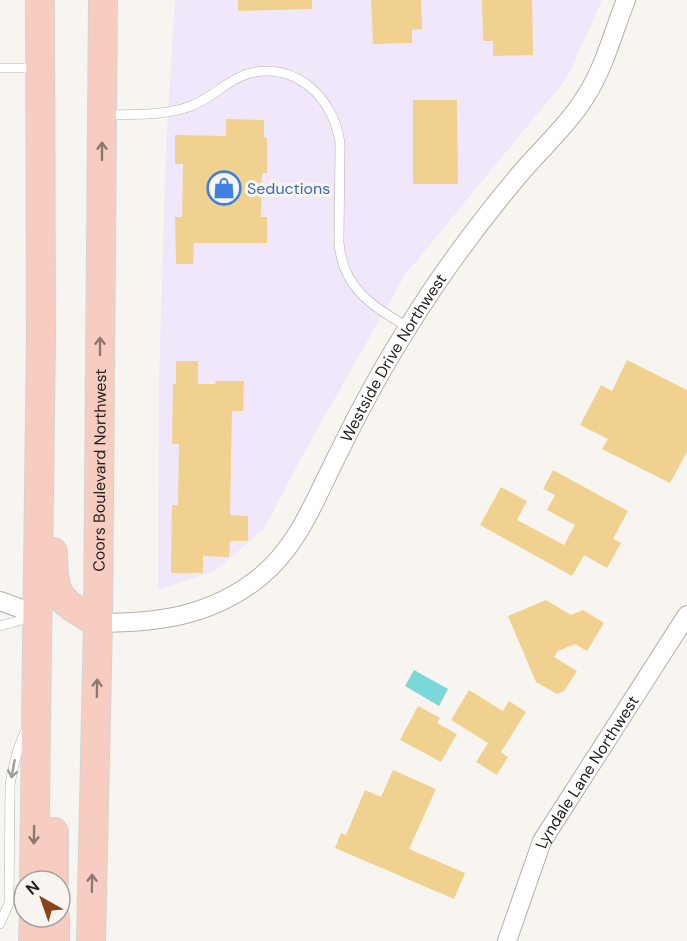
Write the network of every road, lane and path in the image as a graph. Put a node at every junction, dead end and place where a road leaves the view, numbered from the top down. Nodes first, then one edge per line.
1 (40, 0) edge
2 (103, 0) edge
3 (626, 0) edge
4 (0, 68) edge
5 (40, 68) junction
6 (102, 115) junction
7 (40, 116) junction
8 (408, 327) junction
9 (0, 601) edge
10 (38, 615) junction
11 (687, 615) edge
12 (98, 624) junction
13 (0, 626) edge
14 (36, 716) junction
15 (34, 869) edge
16 (54, 869) edge
17 (0, 924) edge
18 (91, 941) edge
19 (507, 941) edge

1 - 5 main road
2 - 6 main road, Coors Boulevard Northwest
3 - 8 street, Westside Drive Northwest
4 - 5 lane
5 - 7 main road
6 - 8 lane
12 -> 6 main road, Coors Boulevard Northwest
7 - 10 main road
7 - 12 main road
8 - 12 street, Westside Drive Northwest
9 - 10 street
10 - 13 lane
10 - 14 main road
10 - 16 main road
11 - 19 street, Lyndale Lane Northwest
18 -> 12 main road, Coors Boulevard Northwest
14 -> 15 main road
14 -> 17 lane

